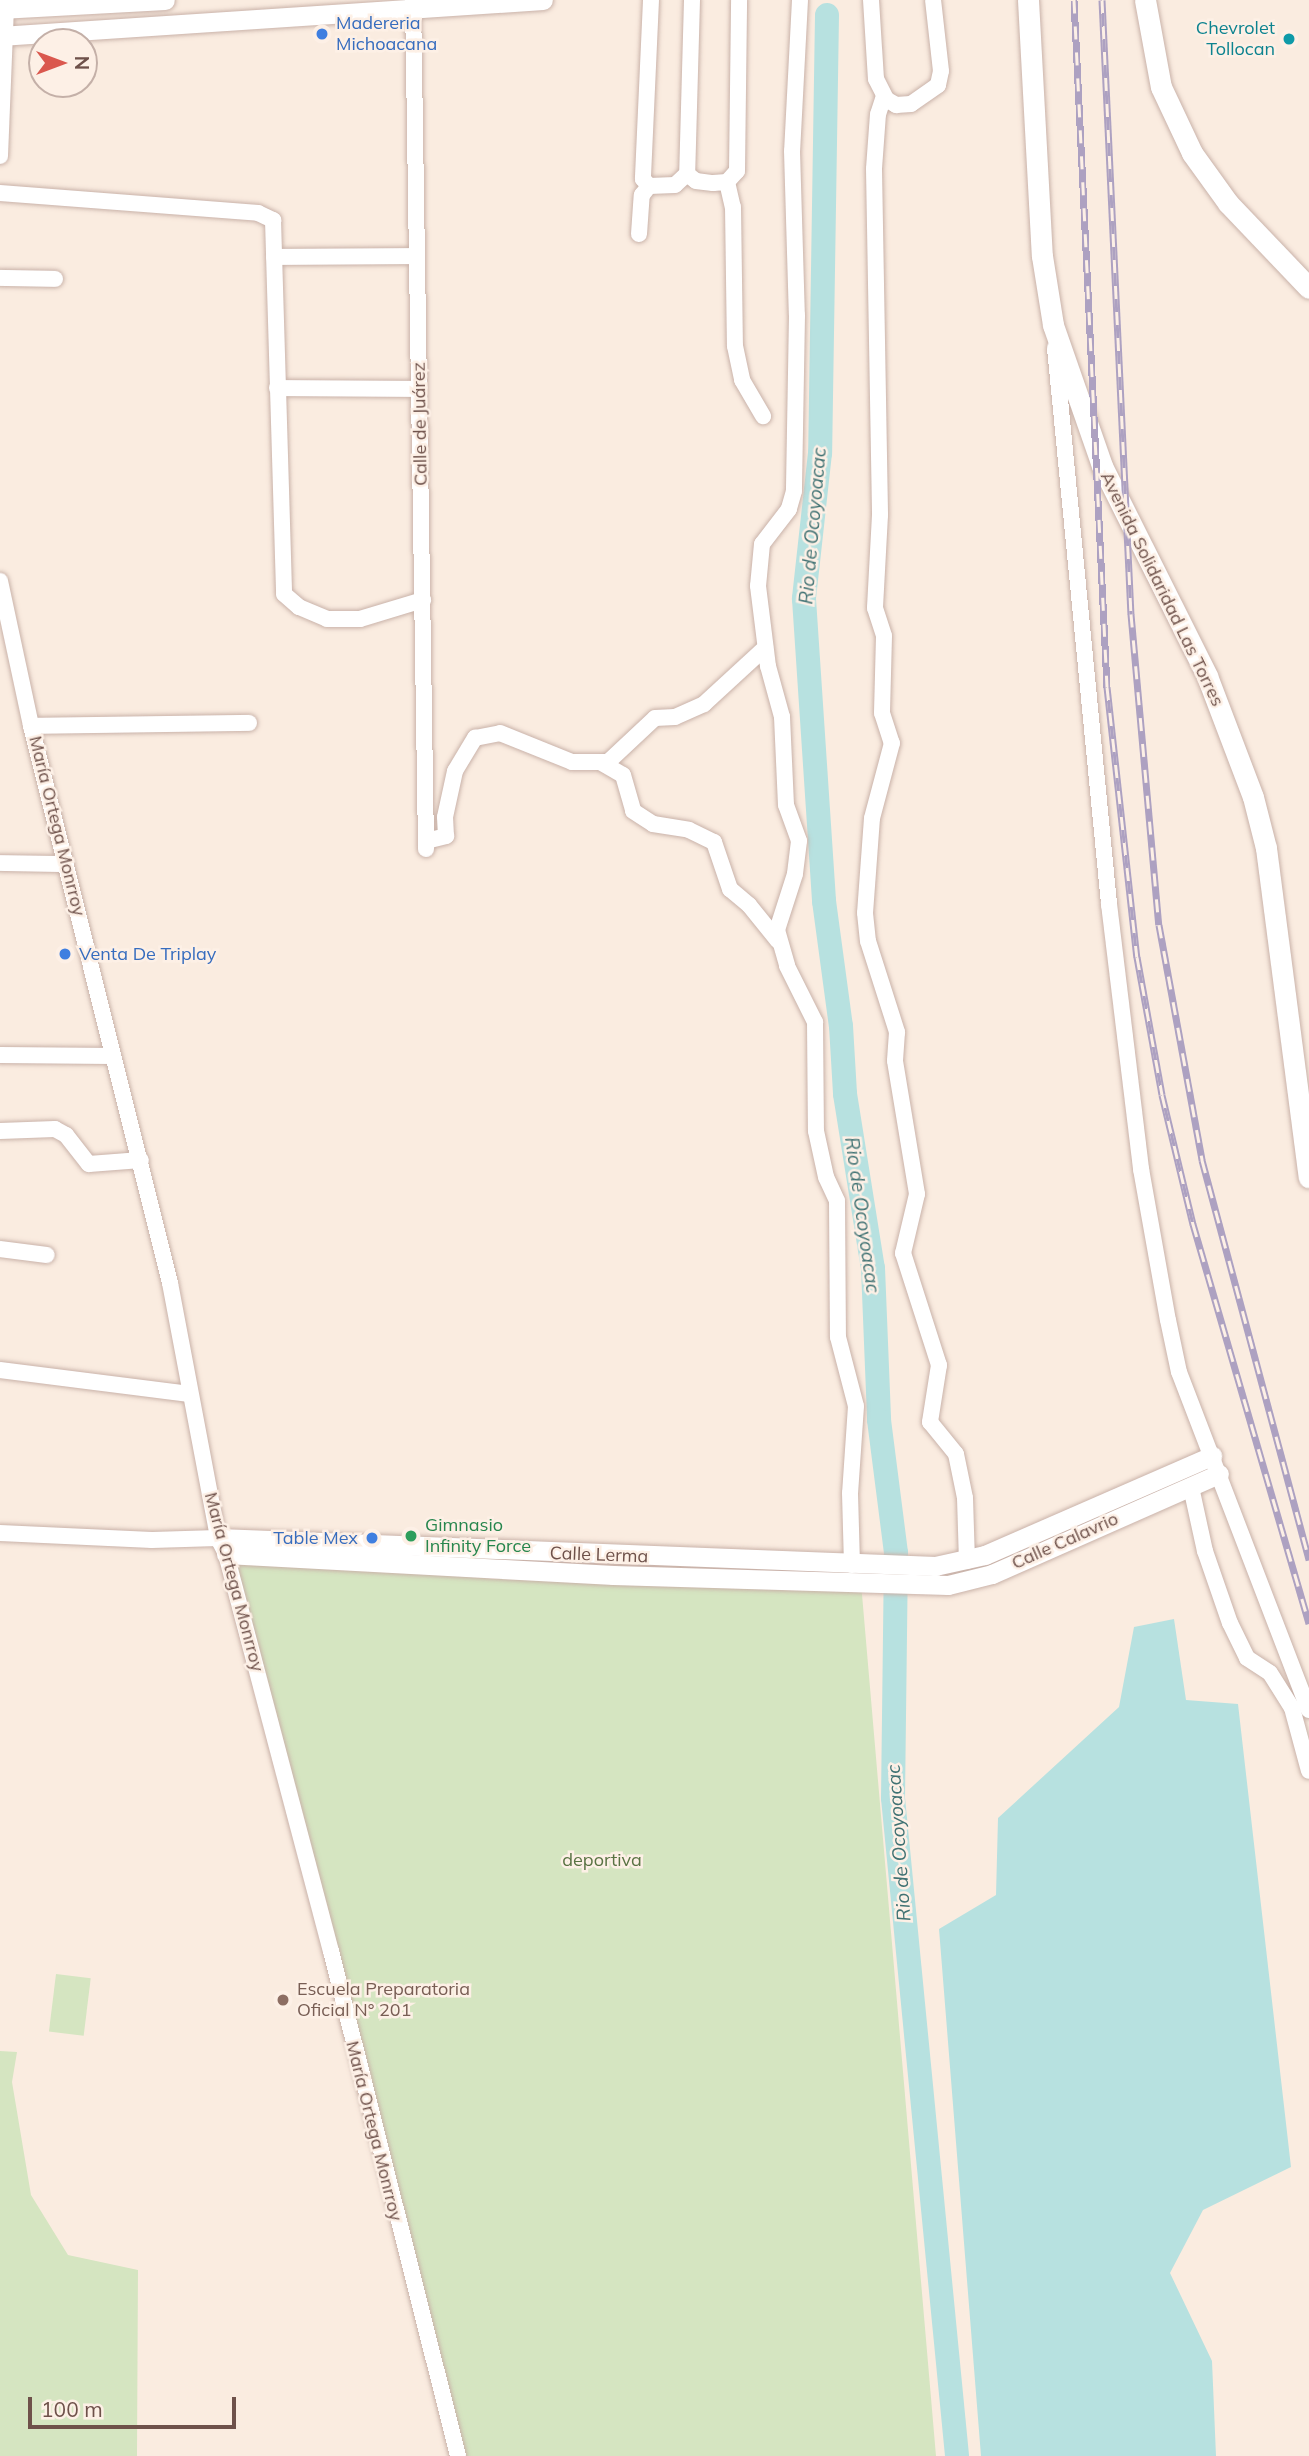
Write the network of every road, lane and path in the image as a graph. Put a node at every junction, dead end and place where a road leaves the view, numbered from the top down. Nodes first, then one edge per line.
1 (163, 0) edge
2 (543, 0) edge
3 (651, 0) edge
4 (692, 0) edge
5 (739, 0) edge
6 (800, 0) edge
7 (871, 0) edge
8 (933, 0) edge
9 (1028, 0) edge
10 (1145, 0) edge
11 (413, 4) edge
12 (3, 9) edge
13 (3, 35) edge
14 (884, 96) junction
15 (0, 156) edge
16 (687, 174) junction
17 (727, 182) junction
18 (649, 186) junction
19 (0, 193) edge
20 (639, 233) dead end
21 (417, 256) junction
22 (274, 257) junction
23 (0, 278) edge
24 (55, 279) dead end
25 (1309, 288) edge
26 (1053, 325) junction
27 (277, 388) junction
28 (419, 389) junction
29 (763, 416) dead end
30 (0, 581) edge
31 (423, 600) junction
32 (765, 648) junction
33 (250, 723) dead end
34 (31, 726) junction
35 (602, 763) junction
36 (0, 863) edge
37 (66, 863) junction
38 (778, 941) junction
39 (0, 1055) edge
40 (113, 1056) junction
41 (0, 1131) edge
42 (141, 1160) junction
43 (1309, 1177) edge
44 (0, 1249) edge
45 (47, 1255) dead end
46 (0, 1370) edge
47 (189, 1394) junction
48 (1215, 1465) junction
49 (1191, 1486) junction
50 (0, 1533) edge
51 (222, 1546) junction
52 (967, 1561) junction
53 (852, 1565) junction
54 (613, 1566) junction
55 (884, 1576) junction
56 (906, 1576) junction
57 (1309, 1710) edge
58 (1309, 1771) edge
59 (458, 2456) edge

1 - 12 street
2 - 11 street
3 - 18 street
4 - 16 street
5 - 17 street
6 - 32 street
7 - 14 street
8 - 14 street
9 - 26 main road, Avenida Solidaridad Las Torres
10 - 25 main road
11 - 13 street
11 - 21 street, Calle de Juárez
12 - 13 street
13 - 15 street
14 - 52 street
16 - 17 street
16 - 18 street
17 - 29 street
18 - 20 street
19 - 22 street
21 - 22 street
21 - 28 street, Calle de Juárez
22 - 27 street
23 - 24 street
26 - 43 main road, Avenida Solidaridad Las Torres
26 - 48 street
27 - 28 street
27 - 31 street
28 - 31 street, Calle de Juárez
30 - 34 street, María Ortega Monrroy
31 - 35 street, Calle de Juárez
32 - 35 street
32 - 38 street
33 - 34 street
34 - 37 street, María Ortega Monrroy
35 - 38 street
36 - 37 street
37 - 40 street, María Ortega Monrroy
38 - 53 street
39 - 40 street
40 - 42 street, María Ortega Monrroy
41 - 42 street
42 - 47 street, María Ortega Monrroy
44 - 45 street
46 - 47 street
47 - 51 street, María Ortega Monrroy
48 - 49 street, Calle Calavrio
48 - 52 street, Calle Calavrio
48 - 57 street
49 - 56 street, Calle Calavrio
49 - 58 street
50 - 51 street, Calle Lerma
51 - 54 street, Calle Lerma
51 - 59 street, María Ortega Monrroy
52 - 56 street, Calle Calavrio
53 - 54 street, Calle Lerma
53 - 55 street, Calle Lerma
54 - 55 street, Calle Lerma
55 - 56 street, Calle Lerma

